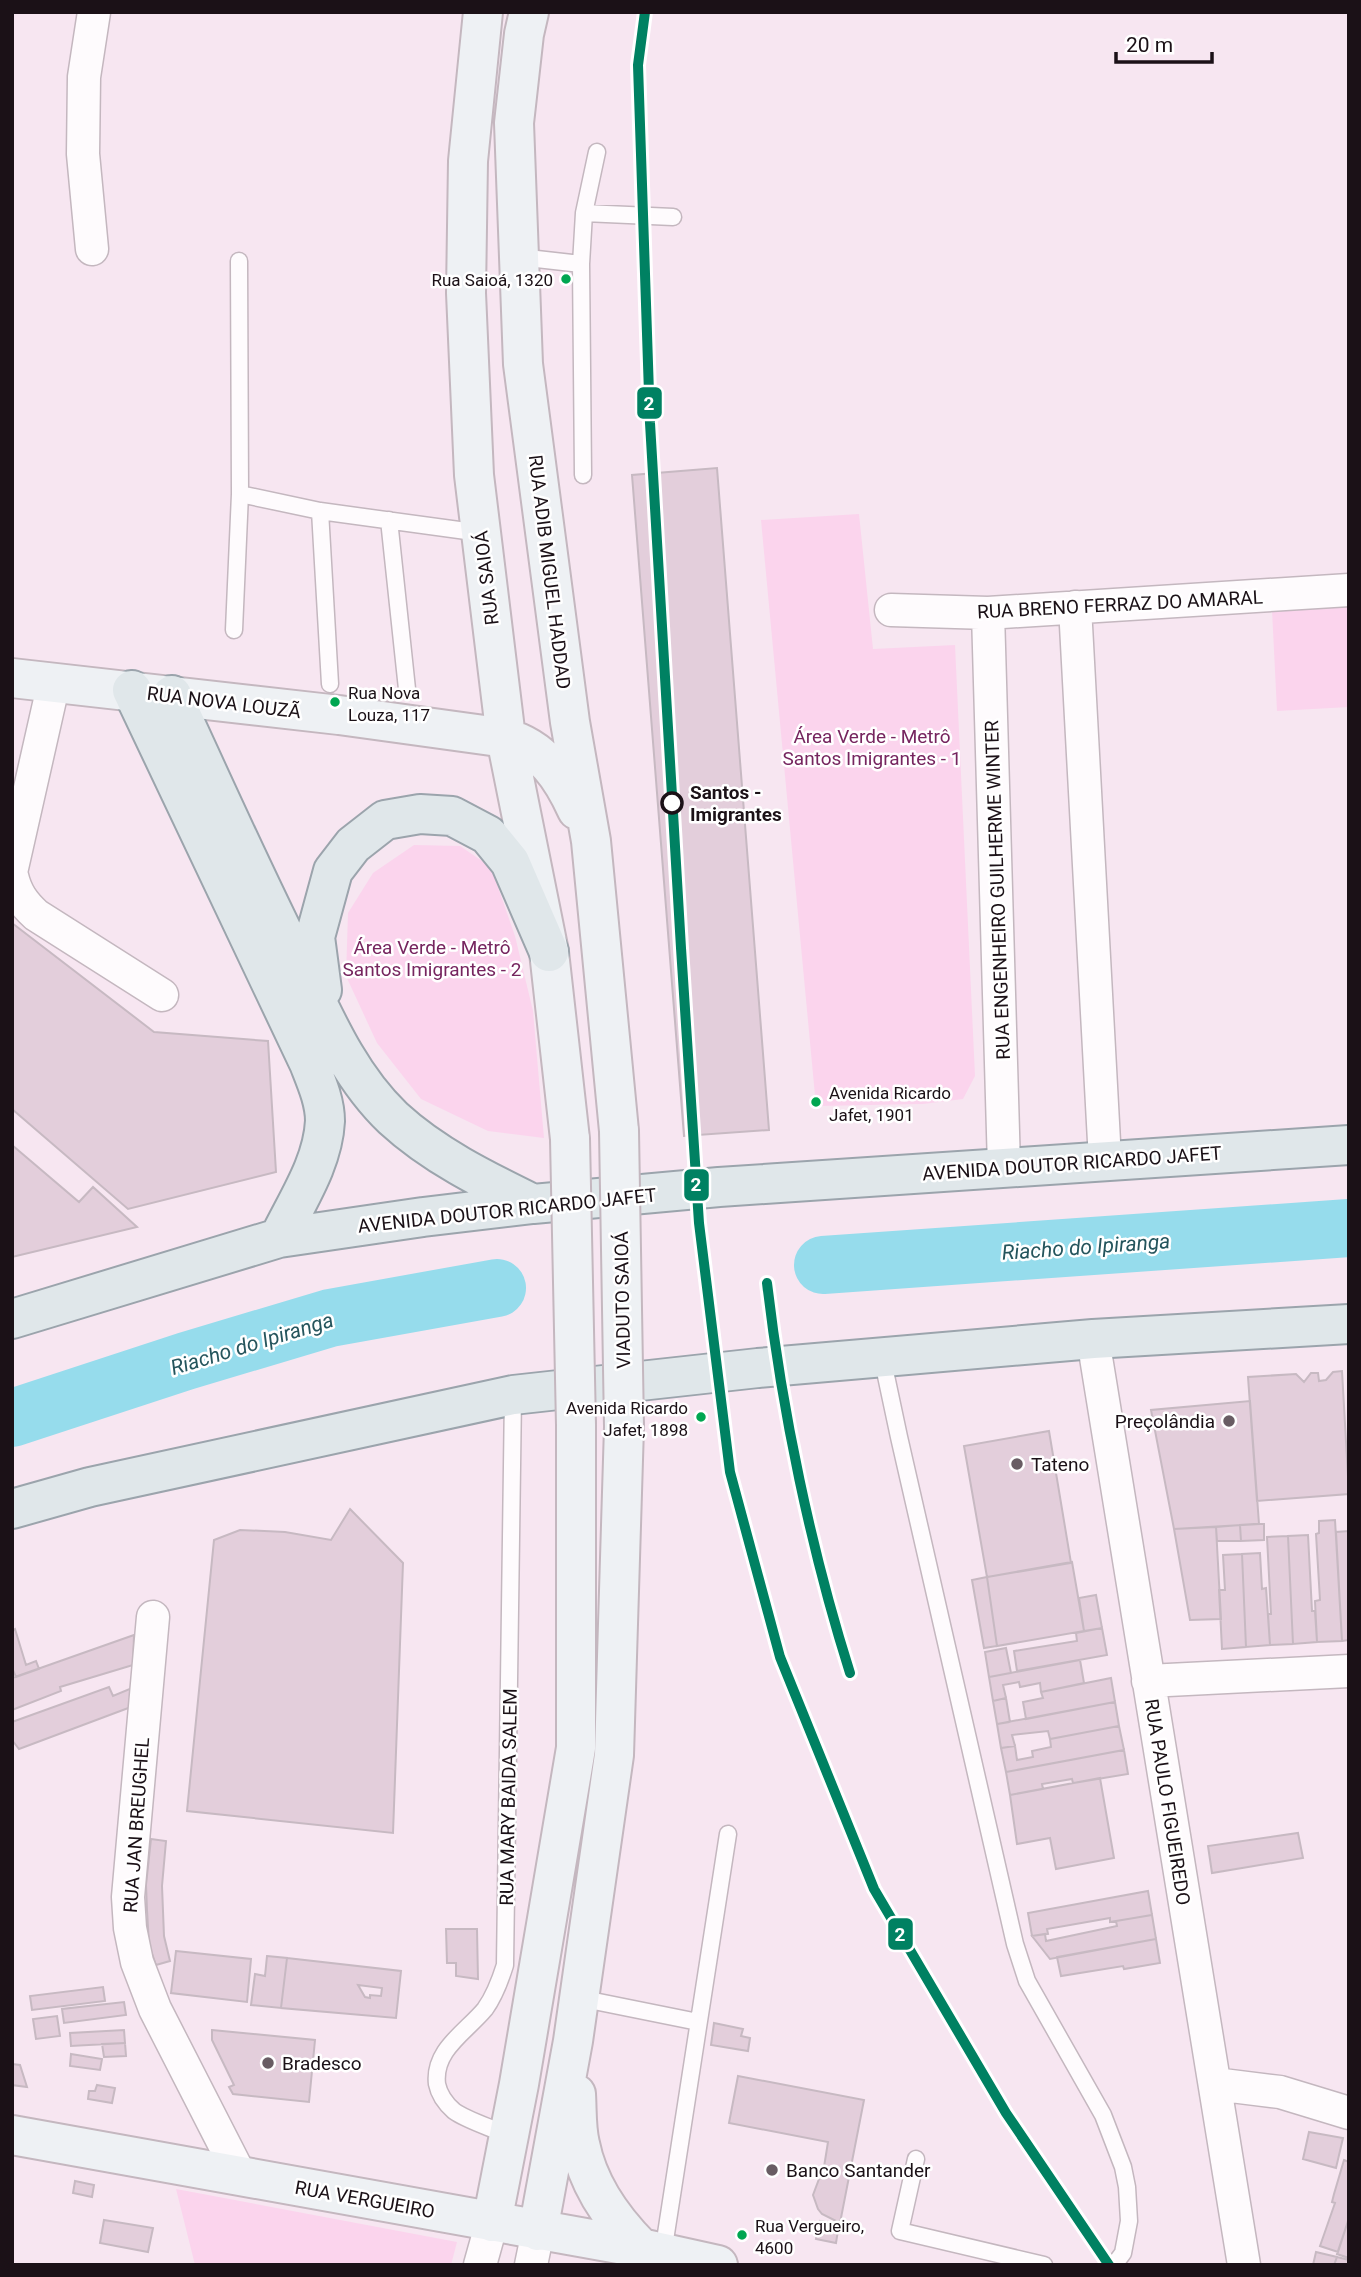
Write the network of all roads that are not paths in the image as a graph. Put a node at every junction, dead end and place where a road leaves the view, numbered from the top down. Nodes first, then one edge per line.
1 (94, 12) edge
2 (483, 12) edge
3 (529, 12) edge
4 (597, 152) dead end
5 (583, 213) junction
6 (673, 217) dead end
7 (92, 249) dead end
8 (519, 257) junction
9 (239, 261) dead end
10 (581, 264) junction
11 (583, 475) dead end
12 (240, 494) junction
13 (320, 511) junction
14 (389, 520) junction
15 (481, 533) junction
16 (1349, 590) edge
17 (1075, 607) junction
18 (891, 610) dead end
19 (988, 613) junction
20 (234, 631) dead end
21 (12, 678) edge
22 (54, 681) junction
23 (330, 684) dead end
24 (407, 689) dead end
25 (132, 690) junction
26 (172, 695) junction
27 (506, 738) junction
28 (591, 841) junction
29 (12, 868) edge
30 (12, 876) edge
31 (549, 952) junction
32 (162, 995) dead end
33 (326, 1020) junction
34 (619, 1131) joint
35 (1349, 1145) edge
36 (1105, 1160) junction
37 (1004, 1167) junction
38 (533, 1203) junction
39 (279, 1238) junction
40 (12, 1319) edge
41 (1349, 1324) edge
42 (1093, 1339) junction
43 (882, 1357) junction
44 (513, 1395) junction
45 (12, 1509) edge
46 (153, 1617) dead end
47 (1349, 1671) edge
48 (1148, 1681) junction
49 (728, 1834) dead end
50 (579, 1998) junction
51 (698, 2022) junction
52 (573, 2041) junction
53 (1215, 2084) junction
54 (1349, 2113) edge
55 (12, 2135) edge
56 (509, 2136) junction
57 (916, 2159) dead end
58 (241, 2177) junction
59 (492, 2222) junction
60 (535, 2248) edge
61 (652, 2250) junction
62 (480, 2265) edge
63 (718, 2265) edge
64 (1045, 2265) edge
65 (1114, 2265) edge
66 (1244, 2265) edge

1 - 7 street
2 - 15 street, RUA SAIOÁ
3 - 8 street, RUA ADIB MIGUEL HADDAD
4 - 5 lane
5 - 6 lane
5 - 10 lane
8 - 10 lane
8 - 28 street, RUA ADIB MIGUEL HADDAD
9 - 12 lane
10 - 11 lane
12 - 13 lane
12 - 20 lane
13 - 14 lane
13 - 23 lane
14 - 15 lane
14 - 24 lane
15 - 27 street, RUA SAIOÁ
16 - 17 street, RUA BRENO FERRAZ DO AMARAL
17 - 19 street, RUA BRENO FERRAZ DO AMARAL
17 - 36 street
18 - 19 street, RUA BRENO FERRAZ DO AMARAL
19 - 37 street, RUA ENGENHEIRO GUILHERME WINTER
21 - 22 street, RUA NOVA LOUZÃ
22 - 25 street, RUA NOVA LOUZÃ
22 - 29 street
25 - 26 street, RUA NOVA LOUZÃ
25 - 39 main road
26 - 27 street, RUA NOVA LOUZÃ
26 - 33 main road
27 - 28 street, RUA NOVA LOUZÃ
27 - 31 street, RUA SAIOÁ
28 - 34 street, RUA ADIB MIGUEL HADDAD
30 - 32 street
31 - 33 main road
31 - 56 street, RUA SAIOÁ, bridge
33 - 38 main road
34 - 50 street, VIADUTO SAIOÁ, bridge
35 - 36 main road, AVENIDA DOUTOR RICARDO JAFET
36 - 37 main road, AVENIDA DOUTOR RICARDO JAFET
37 - 38 main road, AVENIDA DOUTOR RICARDO JAFET
38 - 39 main road, AVENIDA DOUTOR RICARDO JAFET
39 - 40 main road, AVENIDA DOUTOR RICARDO JAFET
41 - 42 main road
42 - 43 main road
42 - 48 street, RUA PAULO FIGUEIREDO
43 - 44 main road
43 - 65 lane
44 - 45 main road
44 - 56 lane, RUA MARY BAIDA SALEM
46 - 58 street, RUA JAN BREUGHEL
47 - 48 street
48 - 53 street, RUA PAULO FIGUEIREDO
49 - 51 lane
50 - 51 lane
50 - 52 street, VIADUTO SAIOÁ
51 - 61 lane
52 - 60 street
52 - 61 street
53 - 54 street
53 - 66 street, RUA PAULO FIGUEIREDO
55 - 58 street, RUA VERGUEIRO
56 - 59 street
57 - 64 lane
58 - 59 street, RUA VERGUEIRO
59 - 60 street, RUA VERGUEIRO
59 - 62 street
60 - 61 street, RUA VERGUEIRO
61 - 63 street, RUA VERGUEIRO

